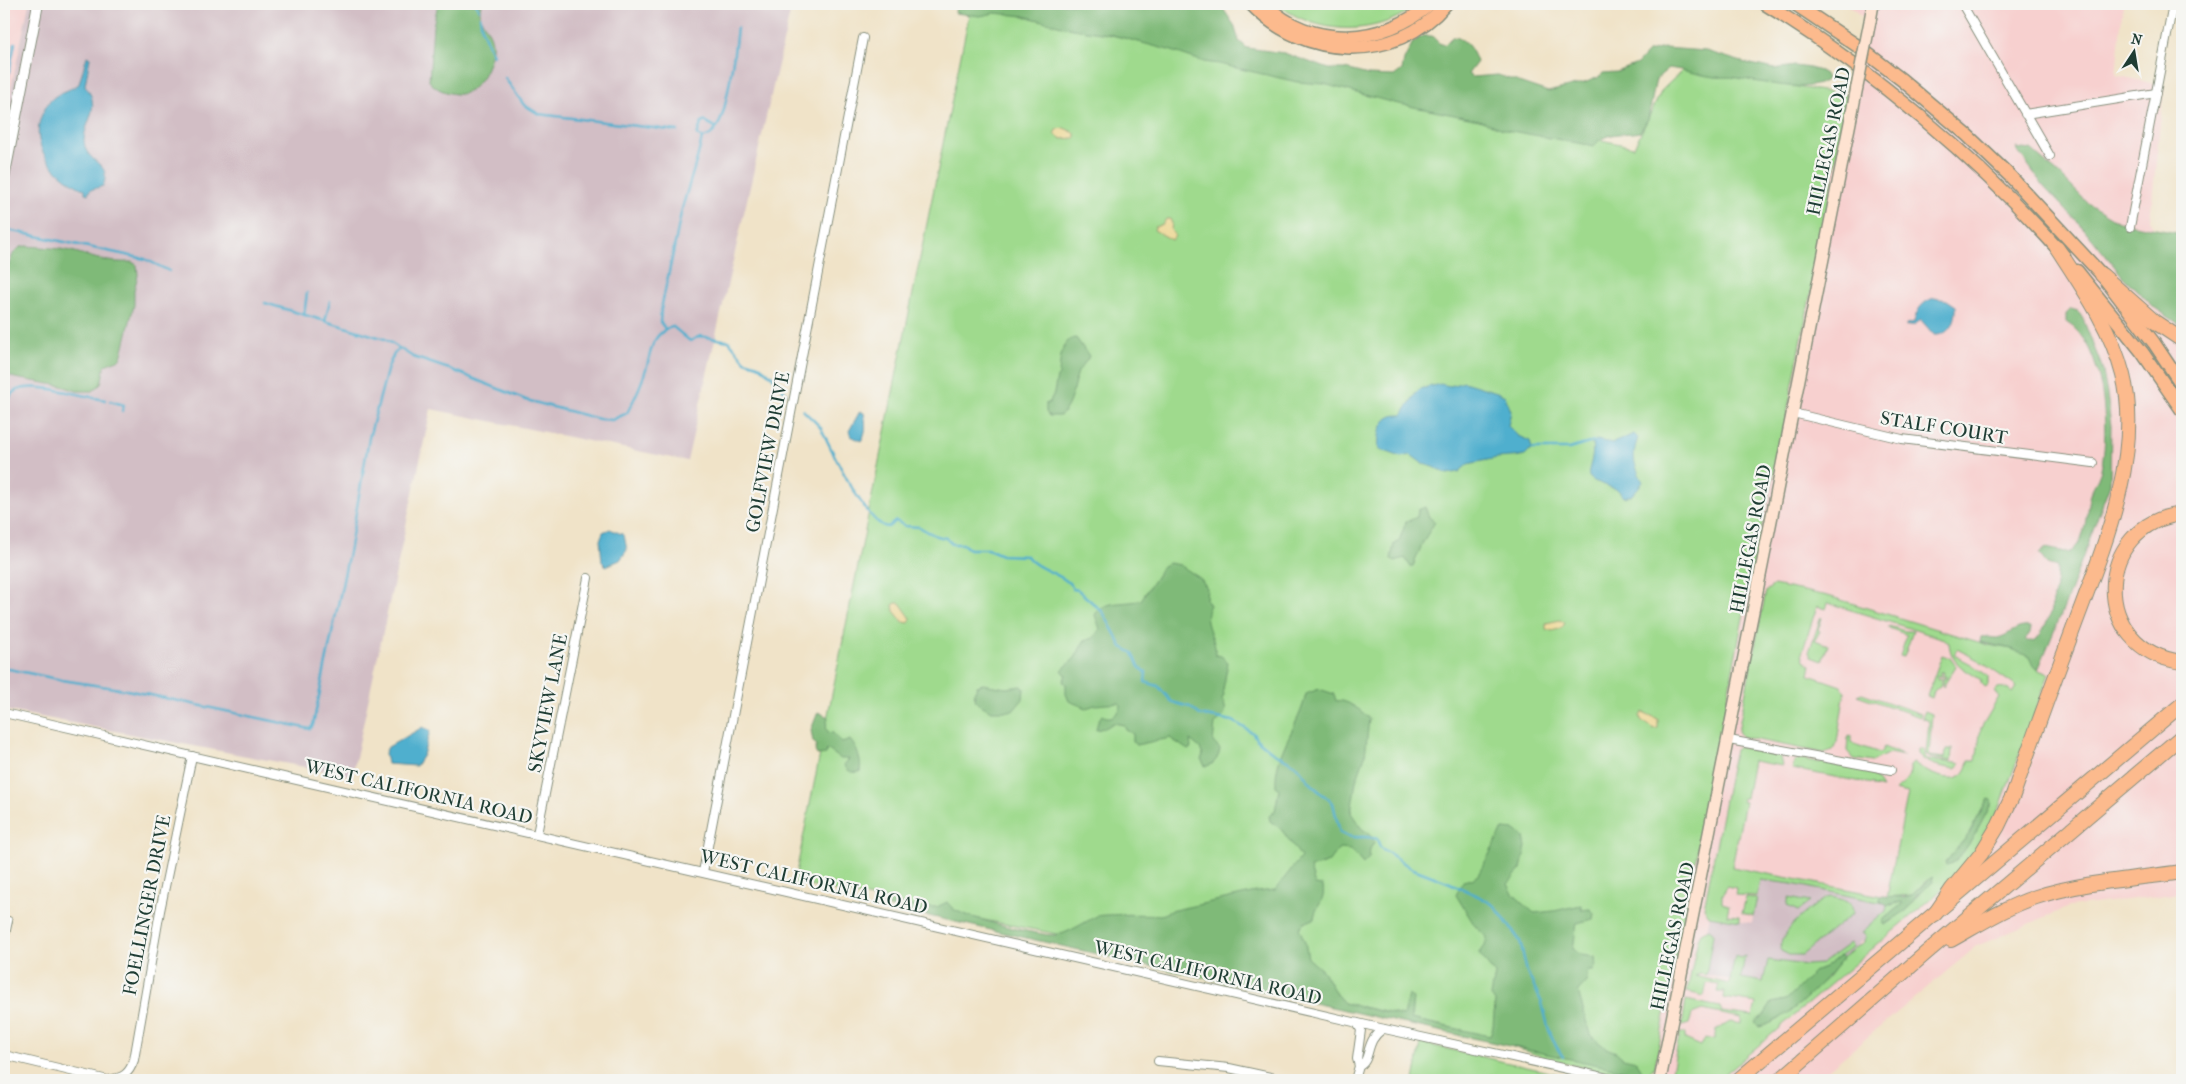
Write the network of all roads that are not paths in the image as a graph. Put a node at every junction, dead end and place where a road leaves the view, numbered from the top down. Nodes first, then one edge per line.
1 (38, 4) edge
2 (1251, 4) edge
3 (1265, 4) edge
4 (1430, 4) edge
5 (1446, 4) edge
6 (1765, 4) edge
7 (1795, 4) edge
8 (1873, 4) edge
9 (1962, 4) edge
10 (2173, 4) edge
11 (862, 38) dead end
12 (2156, 93) junction
13 (2025, 114) junction
14 (2050, 156) dead end
15 (4, 178) edge
16 (2130, 227) dead end
17 (2057, 248) junction
18 (2102, 274) junction
19 (2182, 340) edge
20 (2182, 385) edge
21 (2182, 410) edge
22 (1793, 414) junction
23 (2093, 463) dead end
24 (2182, 514) edge
25 (588, 578) dead end
26 (2182, 662) edge
27 (2182, 704) edge
28 (4, 712) edge
29 (2182, 736) edge
30 (1729, 740) junction
31 (192, 756) junction
32 (1891, 770) dead end
33 (537, 834) junction
34 (703, 872) junction
35 (2182, 872) edge
36 (1935, 914) junction
37 (8, 921) dead end
38 (4, 939) edge
39 (1926, 953) junction
40 (1357, 1023) junction
41 (1383, 1029) junction
42 (4, 1055) edge
43 (1158, 1061) dead end
44 (1359, 1066) junction
45 (109, 1080) edge
46 (1284, 1080) edge
47 (1355, 1080) edge
48 (1616, 1080) edge
49 (1660, 1080) edge
50 (1738, 1080) edge
51 (1780, 1080) edge

1 - 15 street
2 - 5 highway
3 - 4 highway
6 - 17 highway
7 - 18 highway
8 - 22 main road, HILLEGAS ROAD, bridge
9 - 13 street
10 - 12 street
11 - 34 street, GOLFVIEW DRIVE
12 - 13 street
12 - 16 street
13 - 14 street
17 - 21 highway
17 - 36 highway
18 - 19 highway
18 - 20 highway
22 - 23 street, STALF COURT
22 - 30 main road, HILLEGAS ROAD
24 - 26 highway
25 - 33 street, SKYVIEW LANE
27 - 36 highway
28 - 31 street, WEST CALIFORNIA ROAD
29 - 39 highway
30 - 32 street
30 - 49 main road, HILLEGAS ROAD
31 - 33 street, WEST CALIFORNIA ROAD
31 - 45 street, FOELLINGER DRIVE
33 - 34 street, WEST CALIFORNIA ROAD
34 - 40 street, WEST CALIFORNIA ROAD
35 - 39 highway
36 - 50 highway
37 - 38 street
39 - 51 highway
40 - 41 street, WEST CALIFORNIA ROAD
40 - 44 street
41 - 44 street
41 - 48 street, WEST CALIFORNIA ROAD
42 - 45 street
43 - 46 street
44 - 47 street

